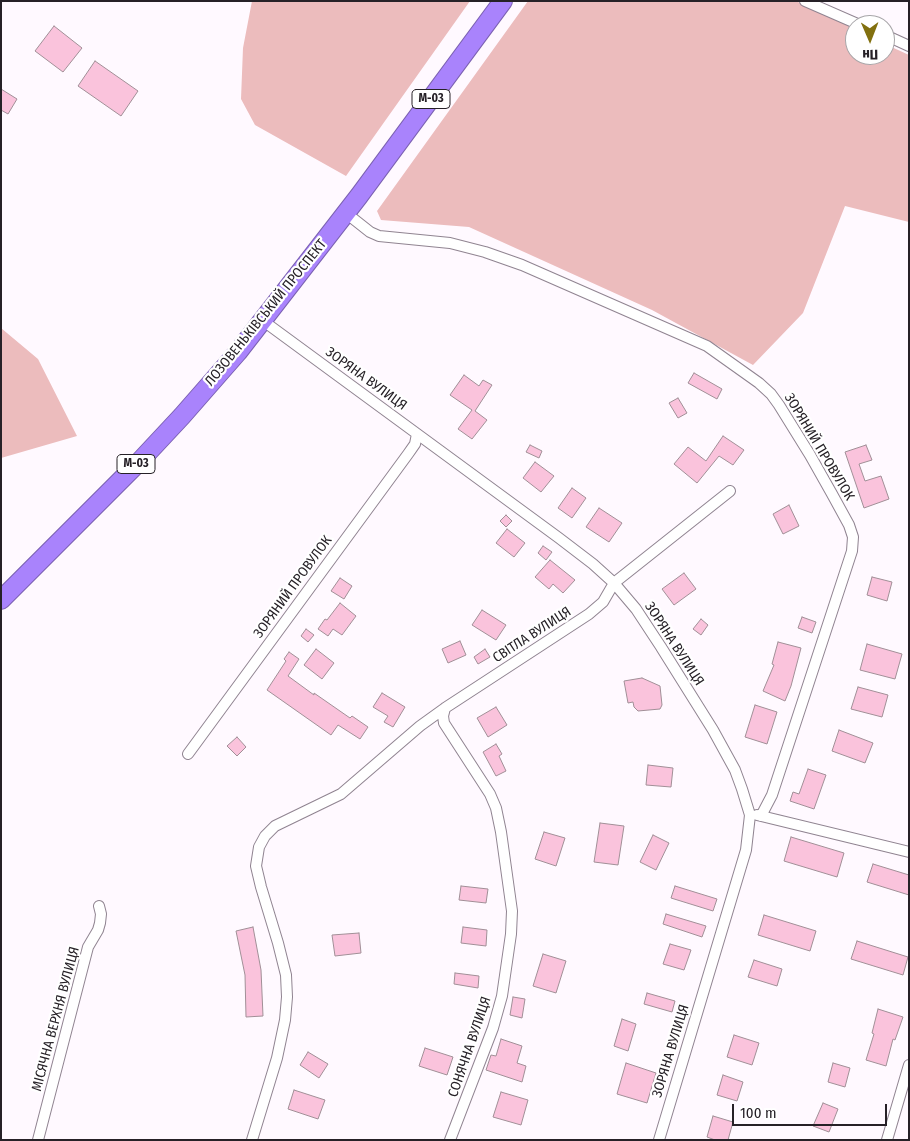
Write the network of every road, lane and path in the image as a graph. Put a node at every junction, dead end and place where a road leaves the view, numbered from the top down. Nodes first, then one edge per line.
1 (503, 1) edge
2 (805, 1) edge
3 (845, 18) edge
4 (895, 40) edge
5 (909, 46) edge
6 (346, 213) junction
7 (262, 320) junction
8 (417, 434) junction
9 (730, 491) dead end
10 (614, 583) junction
11 (1, 600) edge
12 (444, 708) junction
13 (188, 754) dead end
14 (750, 815) junction
15 (761, 816) junction
16 (909, 852) edge
17 (99, 906) dead end
18 (909, 1065) edge
19 (38, 1140) edge
20 (252, 1140) edge
21 (450, 1140) edge
22 (659, 1140) edge
23 (886, 1140) edge

1 - 6 highway, ЛОЗОВЕНЬКІВСЬКИЙ ПРОСПЕКТ / М-03
2 - 3 street
4 - 5 street
6 - 7 highway, ЛОЗОВЕНЬКІВСЬКИЙ ПРОСПЕКТ / М-03
6 - 15 street, ЗОРЯНИЙ ПРОВУЛОК
7 - 8 street, ЗОРЯНА ВУЛИЦЯ
7 - 11 highway, ЛОЗОВЕНЬКІВСЬКИЙ ПРОСПЕКТ / М-03
8 - 10 street, ЗОРЯНА ВУЛИЦЯ
8 - 13 street, ЗОРЯНИЙ ПРОВУЛОК
9 - 10 street, СВІТЛА ВУЛИЦЯ
10 - 12 street, СВІТЛА ВУЛИЦЯ
10 - 14 street, ЗОРЯНА ВУЛИЦЯ
12 - 20 street, СВІТЛА ВУЛИЦЯ
12 - 21 street, СОНЯЧНА ВУЛИЦЯ
14 - 15 street
14 - 22 street, ЗОРЯНА ВУЛИЦЯ
15 - 16 street
17 - 19 street, МІСЯЧНА ВЕРХНЯ ВУЛИЦЯ
18 - 23 street

